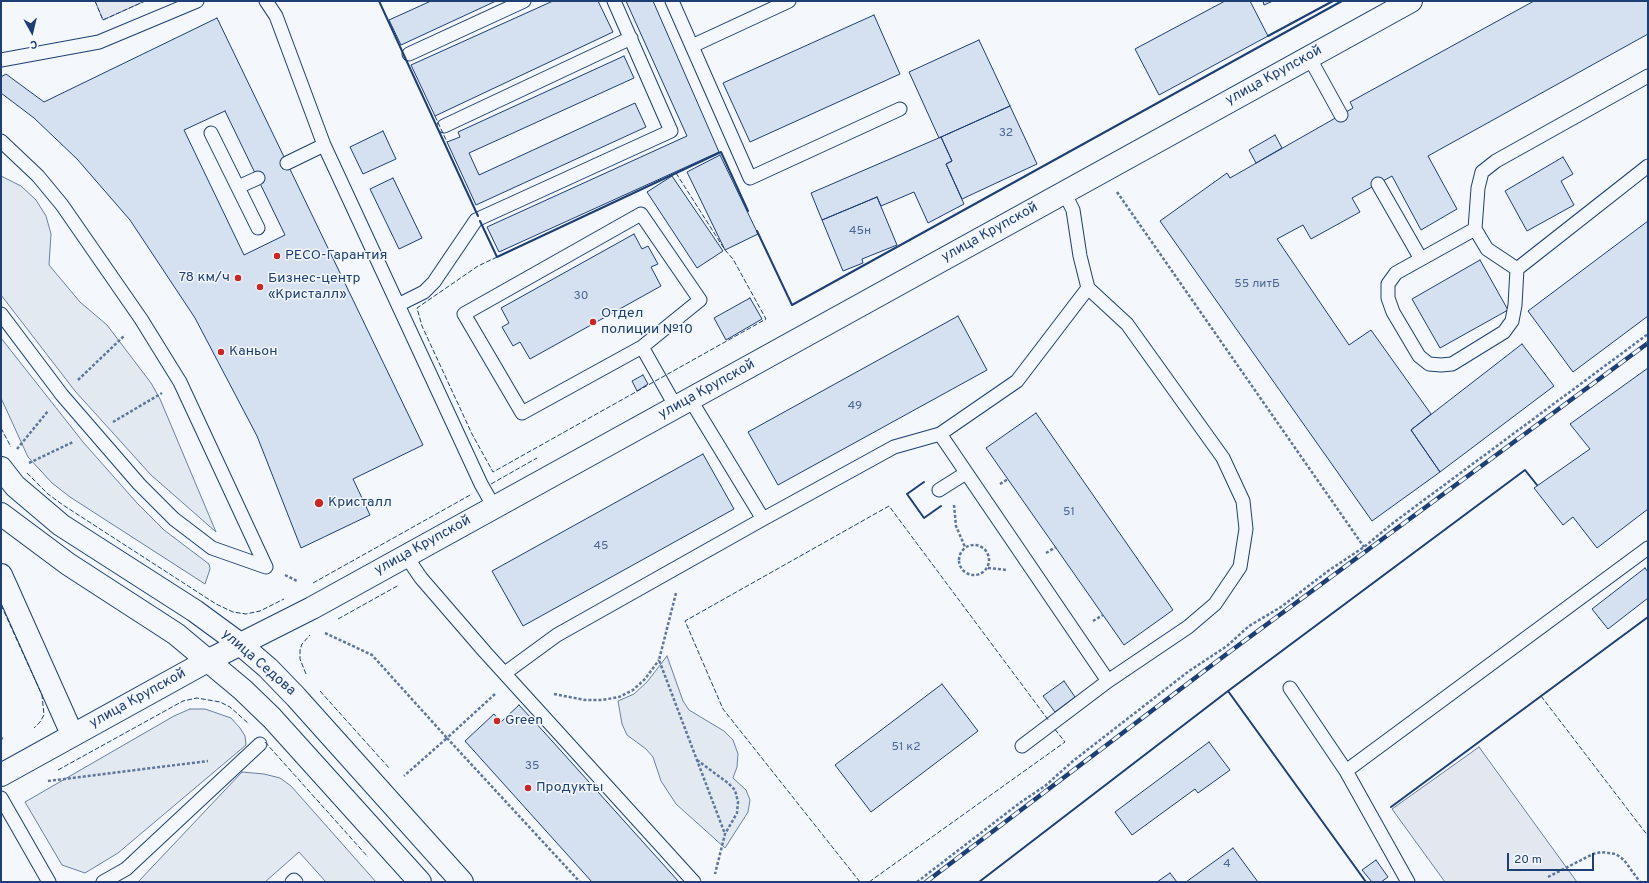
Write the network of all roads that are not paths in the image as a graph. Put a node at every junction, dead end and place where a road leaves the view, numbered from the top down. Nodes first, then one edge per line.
1 (197, 1) edge
2 (266, 1) edge
3 (524, 1) edge
4 (614, 1) edge
5 (672, 1) edge
6 (789, 1) edge
7 (1411, 1) edge
8 (631, 38) junction
9 (692, 46) junction
10 (409, 54) dead end
11 (1309, 57) junction
12 (1, 60) edge
13 (1648, 76) edge
14 (900, 109) dead end
15 (1341, 115) dead end
16 (444, 126) dead end
17 (211, 133) dead end
18 (1, 141) edge
19 (324, 145) junction
20 (288, 163) dead end
21 (1648, 166) edge
22 (258, 178) dead end
23 (1378, 184) dead end
24 (238, 187) junction
25 (1064, 192) junction
26 (258, 228) dead end
27 (1475, 229) junction
28 (1421, 259) junction
29 (1517, 269) junction
30 (1088, 288) junction
31 (398, 305) junction
32 (1, 314) edge
33 (642, 347) junction
34 (683, 403) junction
35 (940, 434) junction
36 (1, 468) edge
37 (961, 476) junction
38 (939, 490) dead end
39 (494, 507) junction
40 (1, 514) edge
41 (763, 519) junction
42 (1648, 548) edge
43 (406, 556) junction
44 (1, 575) edge
45 (240, 644) junction
46 (209, 660) junction
47 (511, 680) junction
48 (1108, 681) junction
49 (1290, 688) dead end
50 (72, 734) junction
51 (260, 744) dead end
52 (1022, 746) dead end
53 (1346, 771) junction
54 (1, 775) edge
55 (1, 798) edge
56 (48, 882) edge
57 (103, 882) edge
58 (292, 882) edge
59 (296, 882) edge
60 (420, 882) edge
61 (462, 882) edge
62 (694, 882) edge
63 (1408, 882) edge

1 - 12 lane
2 - 19 lane
3 - 10 lane
4 - 8 lane
5 - 9 lane
6 - 9 lane
7 - 11 street, улица Крупской
8 - 16 lane
8 - 31 lane
9 - 14 lane
11 - 15 lane
11 - 25 street, улица Крупской
13 - 27 lane
17 - 24 lane
18 - 32 lane
19 - 20 lane
19 - 31 lane
21 - 29 lane
22 - 24 lane
23 - 28 lane
24 - 26 lane
25 - 30 lane
25 - 34 street, улица Крупской
27 - 28 lane
27 - 29 lane
28 - 29 lane
30 - 35 lane
30 - 48 lane
31 - 39 lane
33 - 33 lane
33 - 34 lane
34 - 39 street, улица Крупской
34 - 41 lane
35 - 37 lane
35 - 41 lane
36 - 45 street, улица Седова
37 - 38 lane
37 - 48 lane
39 - 43 street, улица Крупской
40 - 46 street
41 - 47 lane
42 - 53 lane
43 - 45 street, улица Крупской
43 - 47 lane
44 - 50 street
45 - 46 street, улица Крупской
45 - 61 street, улица Седова
46 - 50 street, улица Крупской
46 - 60 street
47 - 62 lane
48 - 52 lane
49 - 53 lane
50 - 54 street, улица Крупской
51 - 57 lane
53 - 63 lane
55 - 56 lane
58 - 59 lane

